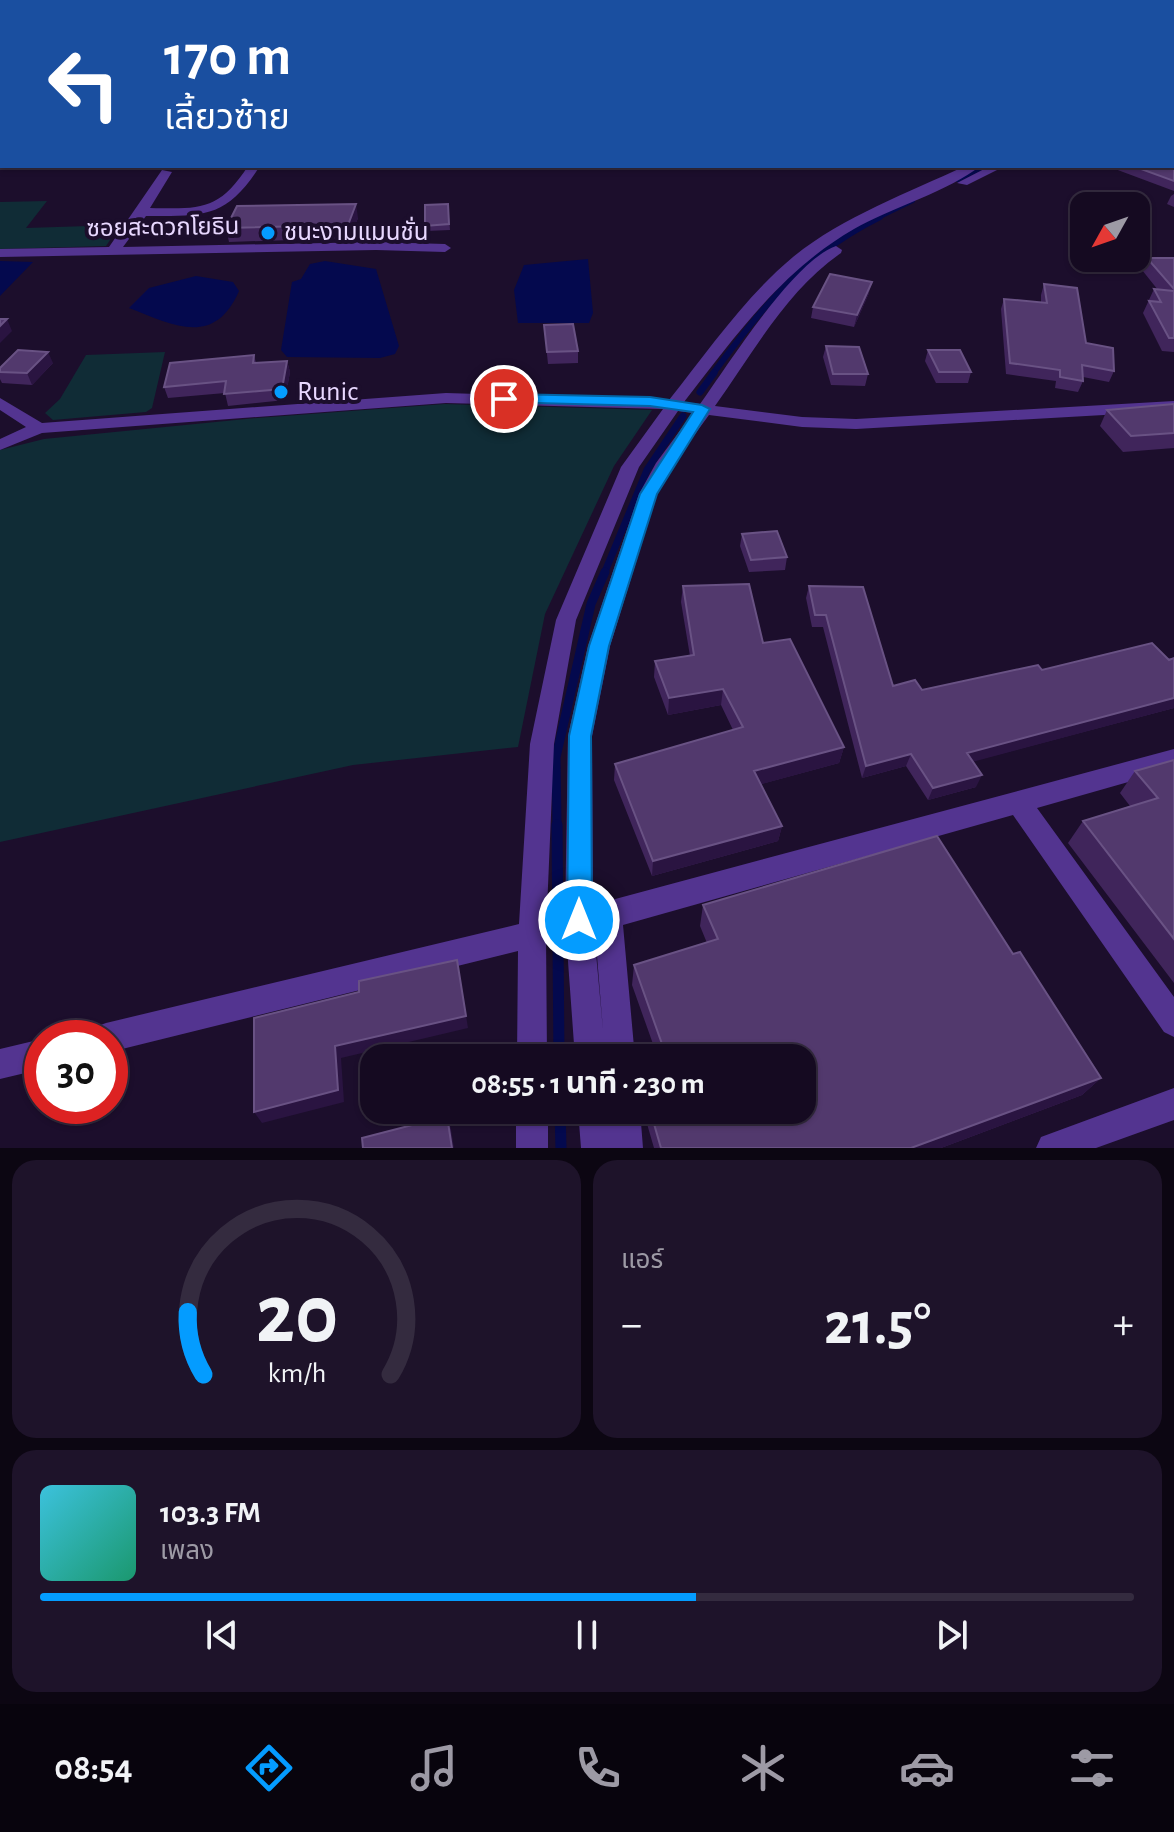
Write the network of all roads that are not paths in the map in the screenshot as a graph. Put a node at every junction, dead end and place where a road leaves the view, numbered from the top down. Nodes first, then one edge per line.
1 (253, 168) edge
2 (970, 168) edge
3 (995, 168) edge
4 (166, 172) dead end
5 (142, 212) junction
6 (445, 248) dead end
7 (113, 251) junction
8 (0, 253) edge
9 (0, 403) edge
10 (674, 404) junction
11 (1174, 406) edge
12 (702, 409) junction
13 (39, 428) junction
14 (0, 445) edge
15 (1174, 759) edge
16 (1018, 802) junction
17 (594, 918) junction
18 (532, 934) junction
19 (1174, 1022) edge
20 (128, 1033) edge
21 (532, 1044) edge
22 (590, 1044) edge
23 (617, 1044) edge
24 (24, 1058) edge
25 (0, 1064) edge
26 (1174, 1104) edge
27 (532, 1124) edge
28 (595, 1124) edge
29 (625, 1124) edge
30 (532, 1148) edge
31 (597, 1148) edge
32 (627, 1148) edge
33 (1052, 1148) edge

1 - 5 street
2 - 10 street
3 - 12 street
4 - 5 street
5 - 7 street
6 - 7 street, ซอยสะดวกโยธิน
7 - 8 street, ซอยสะดวกโยธิน
9 - 13 street
10 - 12 street
10 - 13 street
10 - 18 street
11 - 12 street
12 - 17 street
13 - 14 street
15 - 16 street
16 - 17 street
16 - 19 street
17 - 22 street
17 - 23 street
18 - 20 street
18 - 21 street
24 - 25 street
26 - 33 street
27 - 30 street
28 - 31 street
29 - 32 street

